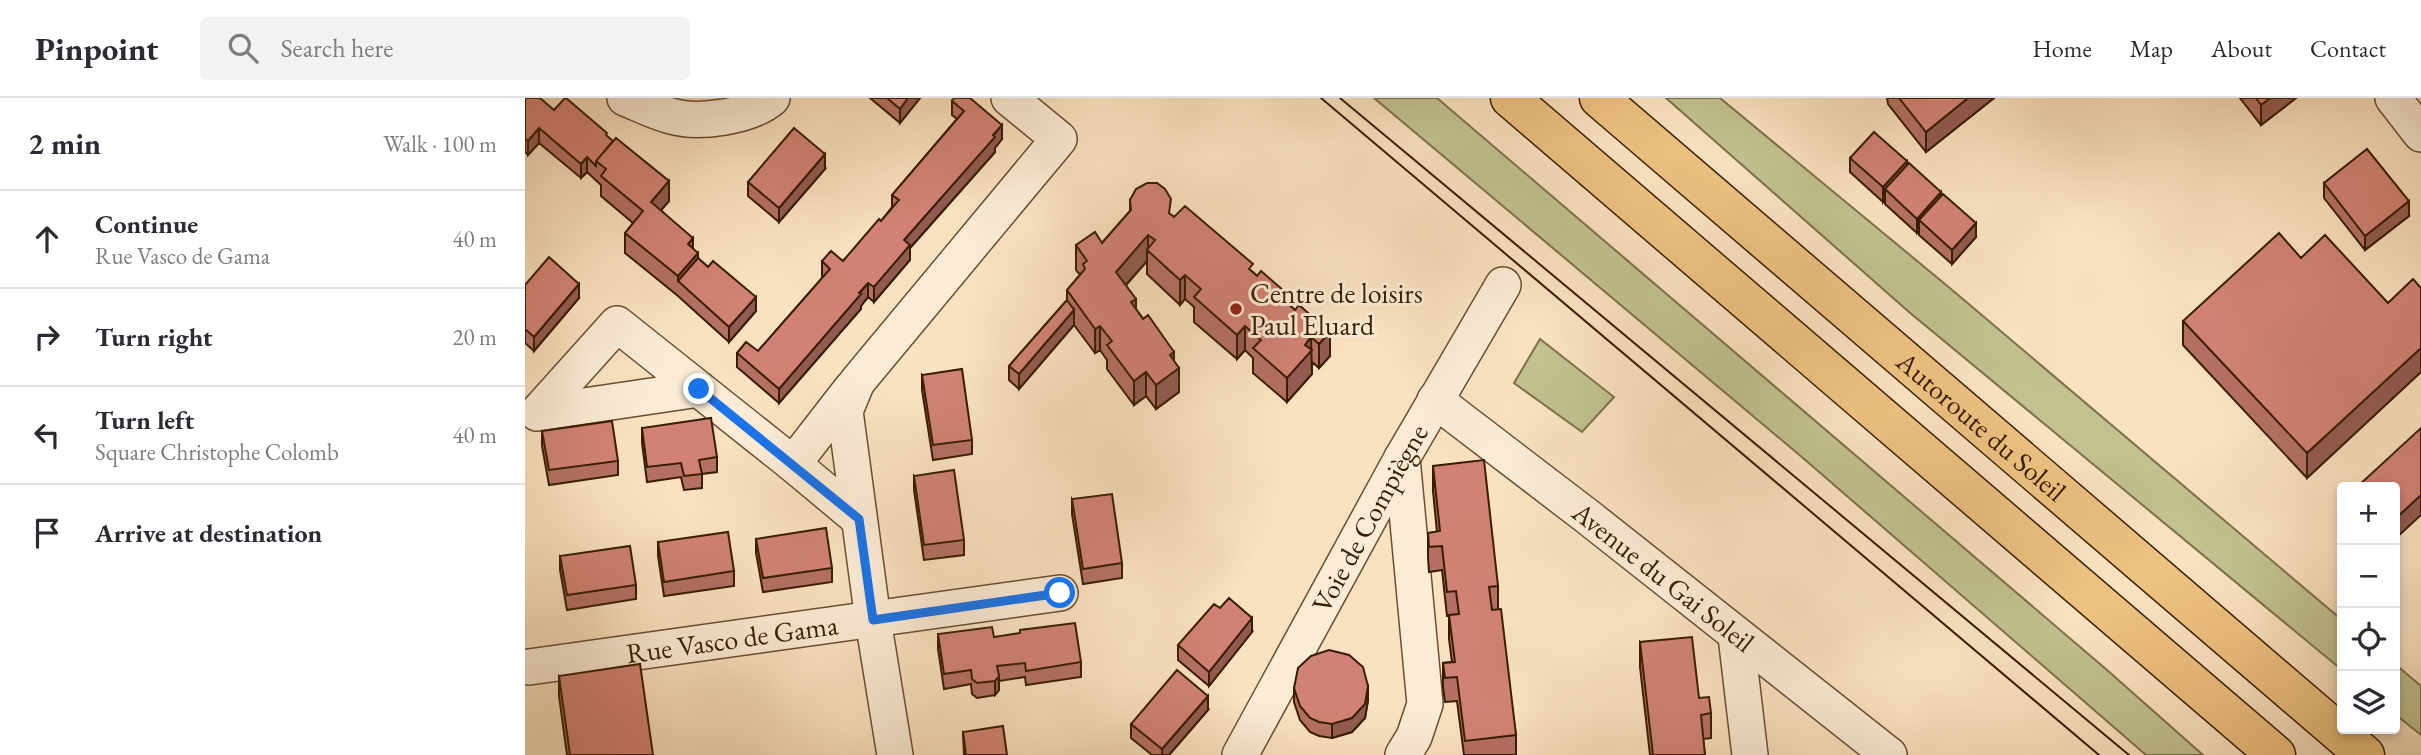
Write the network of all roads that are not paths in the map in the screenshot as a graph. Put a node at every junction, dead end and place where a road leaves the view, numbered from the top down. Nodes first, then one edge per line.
1 (625, 98) edge
2 (772, 98) edge
3 (1009, 98) edge
4 (1510, 98) edge
5 (1599, 98) edge
6 (2393, 98) edge
7 (2421, 134) edge
8 (1503, 285) dead end
9 (857, 382) junction
10 (699, 389) dead end
11 (1435, 400) junction
12 (1402, 458) junction
13 (793, 464) junction
14 (859, 519) junction
15 (1060, 593) dead end
16 (873, 620) junction
17 (1736, 636) junction
18 (526, 658) edge
19 (895, 755) edge
20 (1240, 755) edge
21 (1403, 755) edge
22 (1750, 755) edge
23 (1889, 755) edge
24 (2276, 755) edge
25 (2365, 755) edge

1 - 2 street
3 - 9 street
4 - 24 highway, Autoroute du Soleil
5 - 25 highway, Autoroute du Soleil
6 - 7 street
8 - 11 street, Voie de Compiègne
9 - 13 street
9 - 14 street
10 - 13 street
11 - 12 street, Voie de Compiègne
11 - 17 street, Avenue du Gai Soleil
12 - 20 street, Voie de Compiègne
12 - 21 street
13 - 14 street
14 - 16 street
15 - 16 street, Rue Vasco de Gama
16 - 18 street, Rue Vasco de Gama
16 - 19 street
17 - 22 street
17 - 23 street, Avenue du Gai Soleil

